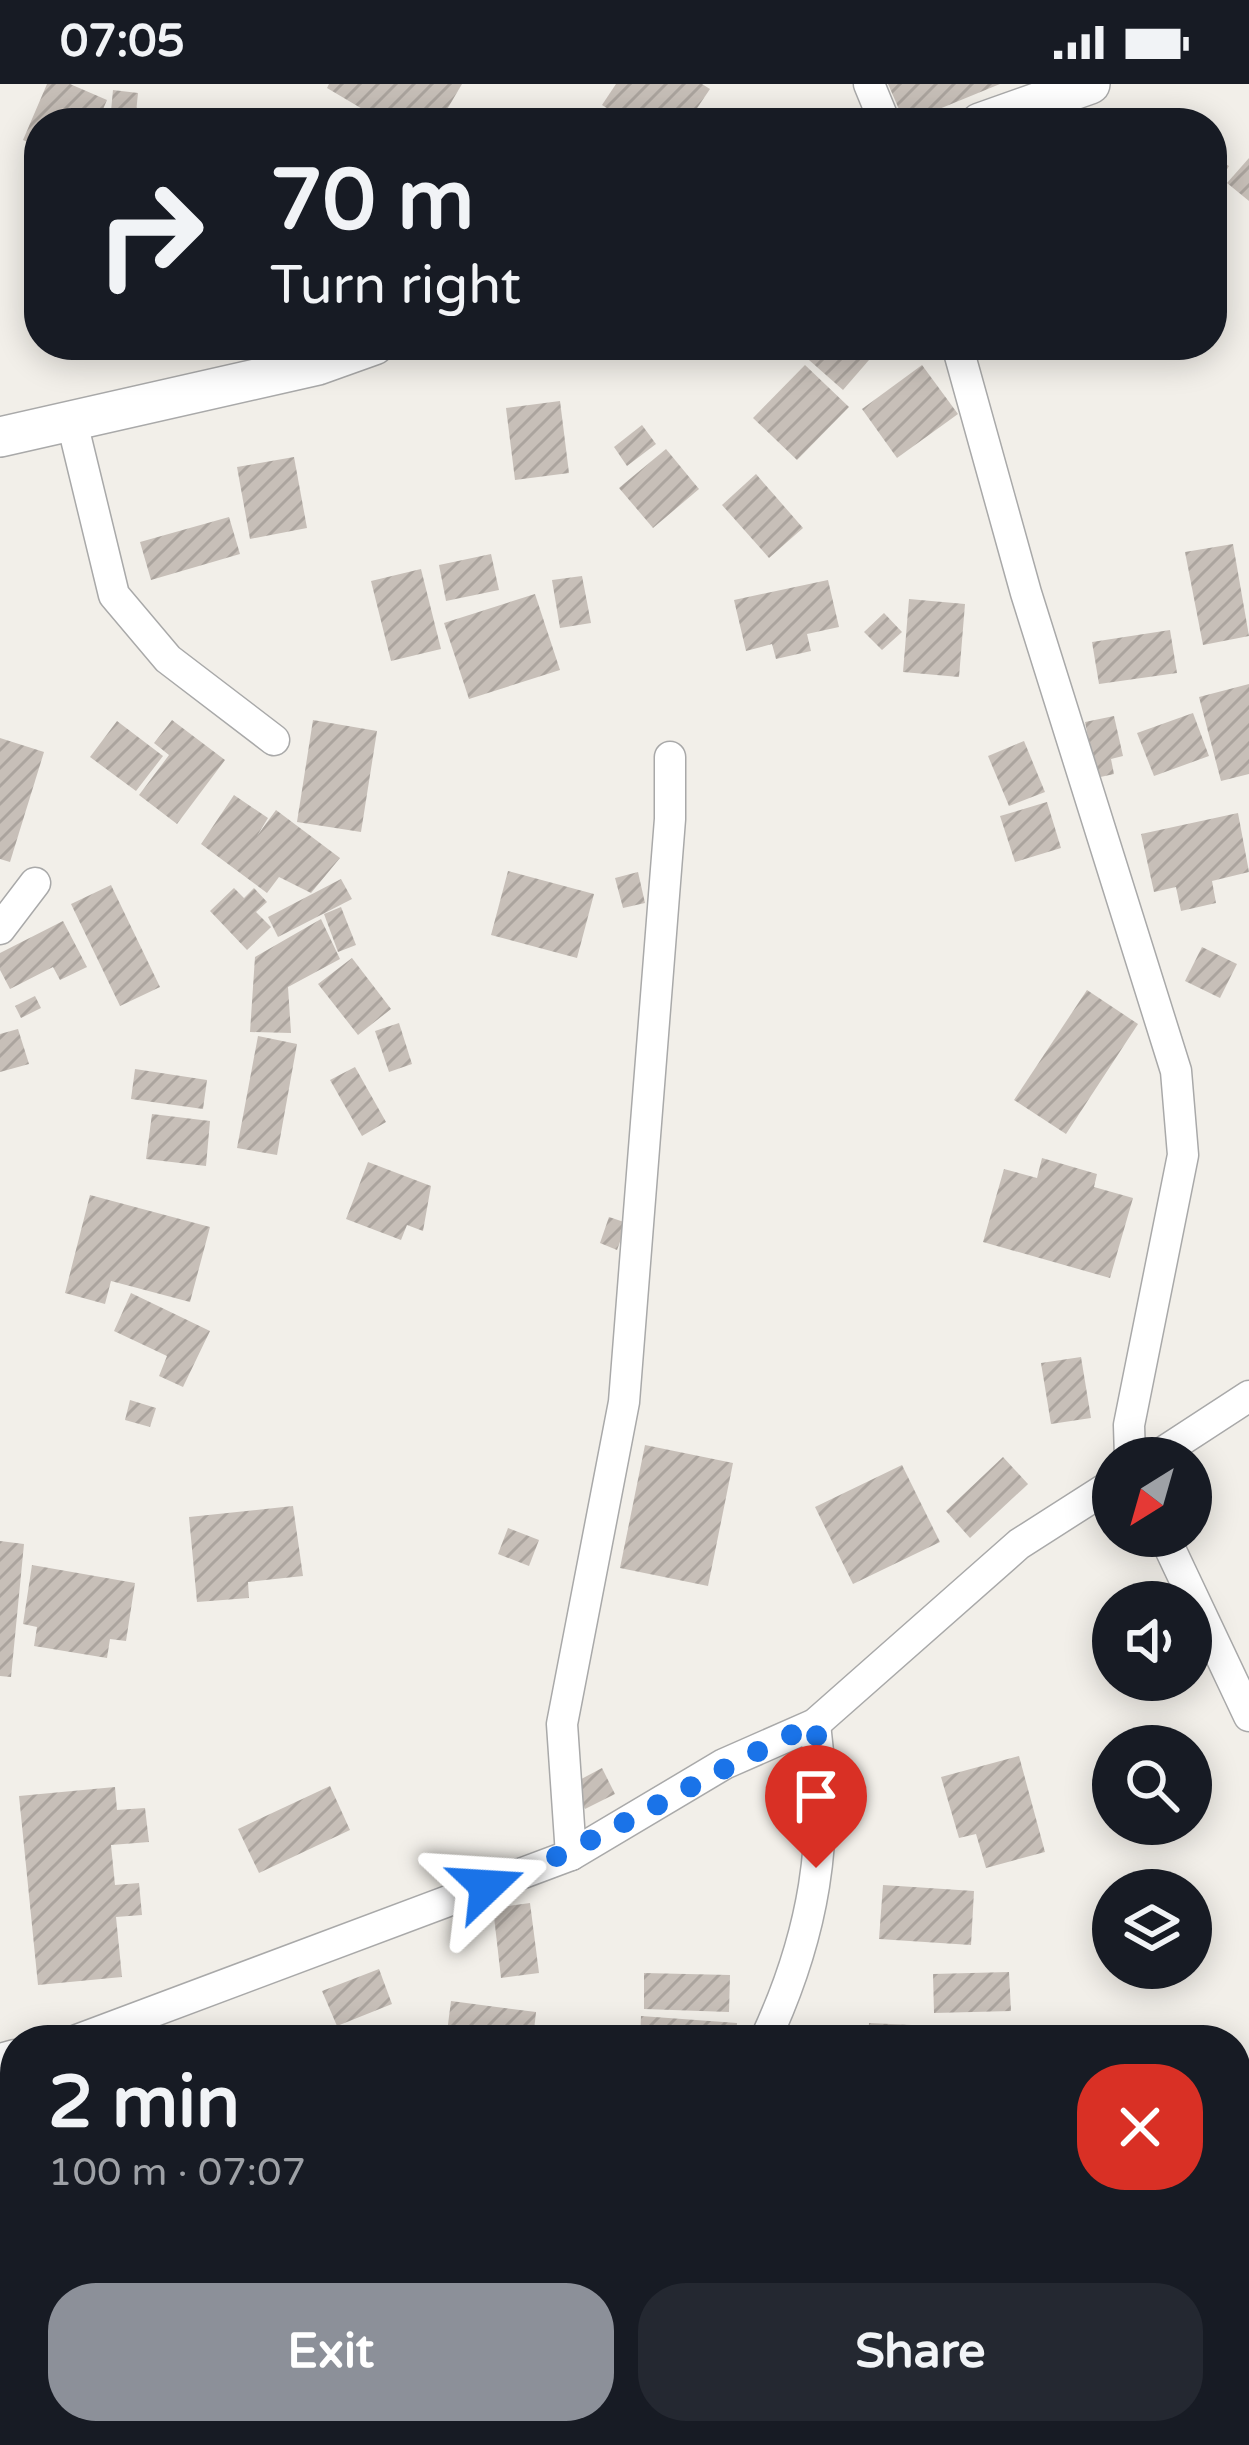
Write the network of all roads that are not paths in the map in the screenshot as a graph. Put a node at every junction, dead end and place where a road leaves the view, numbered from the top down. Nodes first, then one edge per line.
1 (1090, 84) edge
2 (1022, 108) edge
3 (332, 360) edge
4 (961, 360) edge
5 (71, 418) junction
6 (0, 437) edge
7 (274, 740) dead end
8 (670, 757) dead end
9 (35, 883) dead end
10 (0, 929) edge
11 (1249, 1396) edge
12 (1129, 1437) edge
13 (1186, 1437) edge
14 (1092, 1497) edge
15 (1174, 1557) edge
16 (1249, 1716) edge
17 (815, 1724) junction
18 (571, 1855) junction
19 (117, 2025) edge
20 (772, 2025) edge

1 - 2 street
3 - 5 street
4 - 12 street
5 - 6 street
5 - 7 street
8 - 18 street
9 - 10 street
11 - 13 street
14 - 17 street
15 - 16 street
17 - 18 street
17 - 20 street
18 - 19 street

